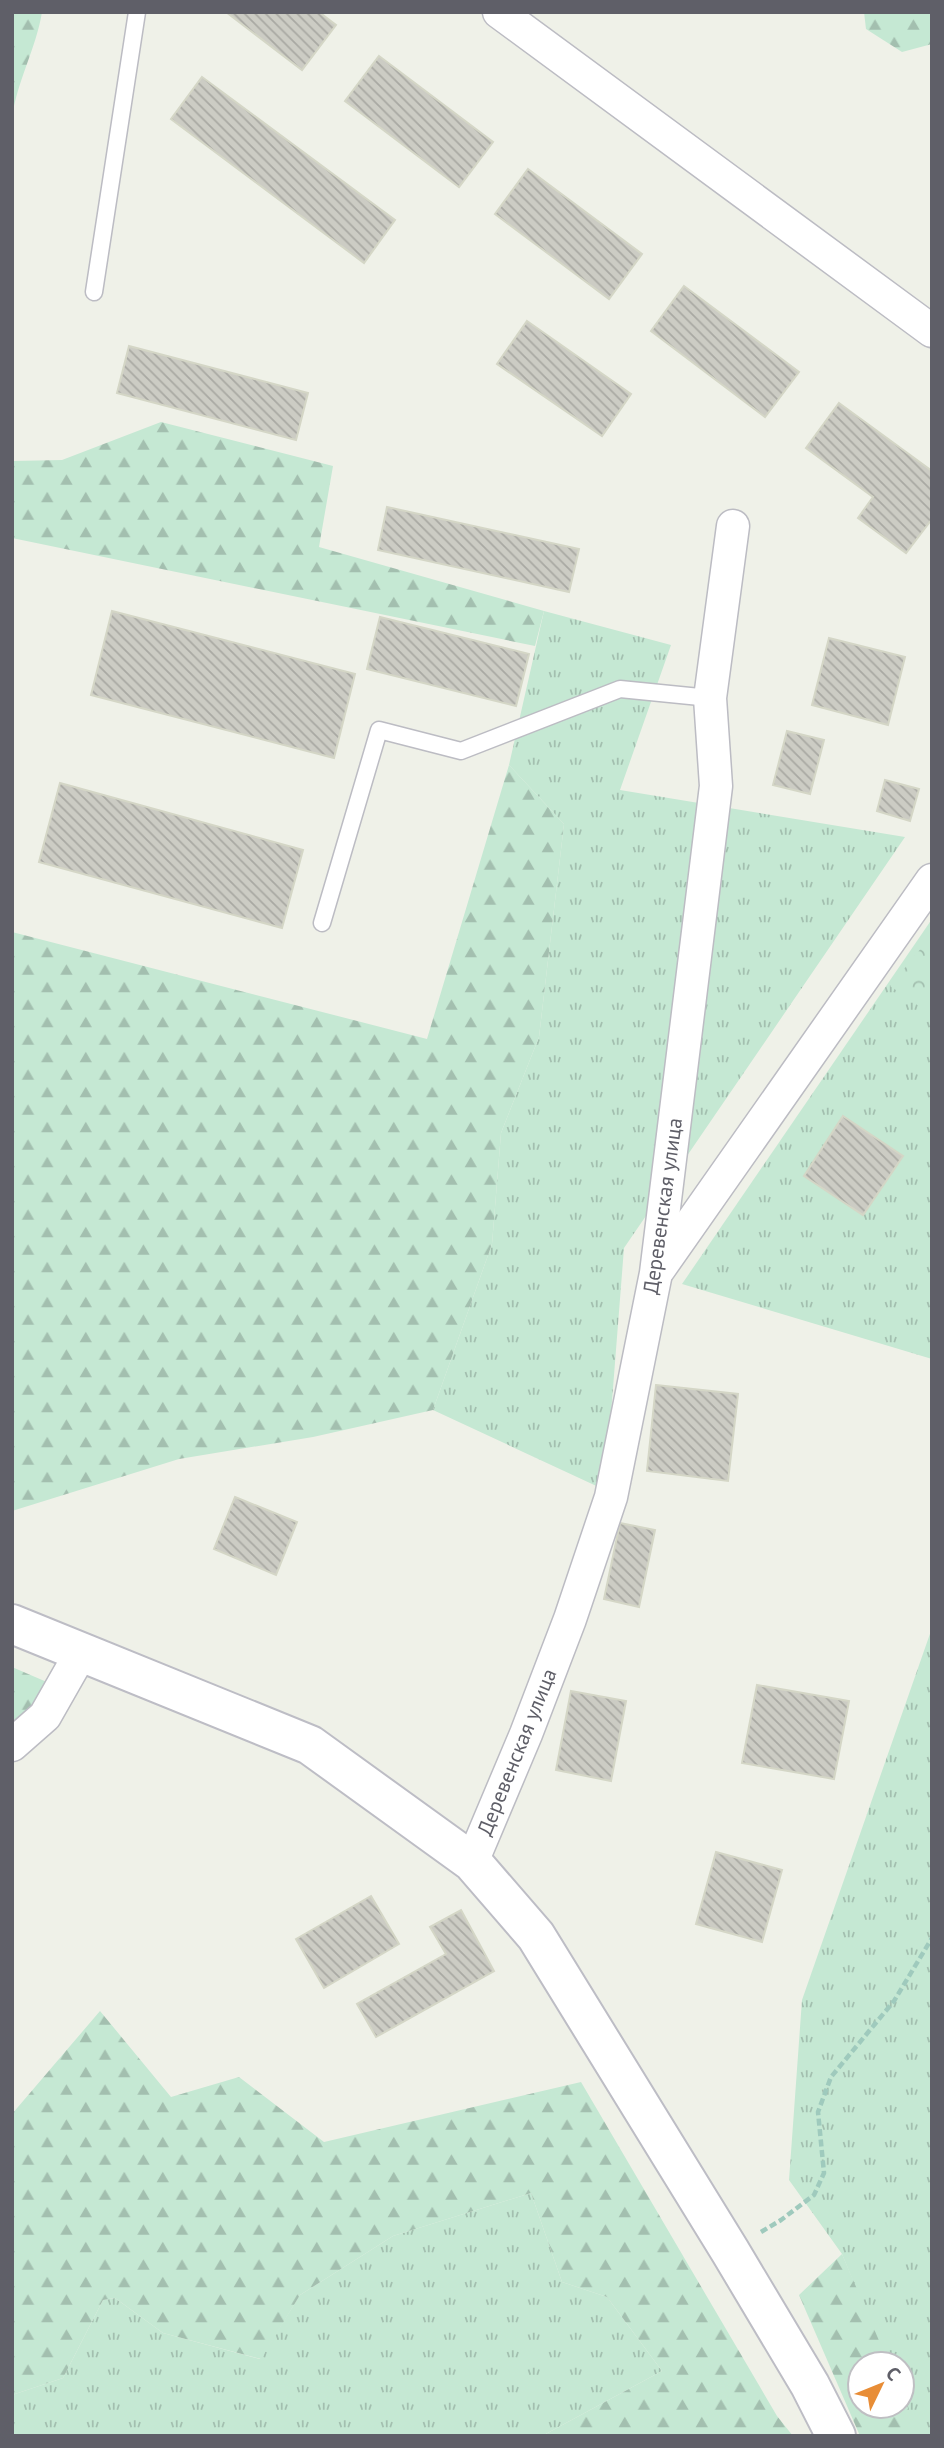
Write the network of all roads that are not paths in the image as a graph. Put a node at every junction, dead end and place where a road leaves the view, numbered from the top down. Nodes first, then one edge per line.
1 (137, 12) edge
2 (499, 12) edge
3 (94, 292) dead end
4 (932, 331) edge
5 (733, 526) dead end
6 (710, 698) junction
7 (932, 880) edge
8 (322, 923) dead end
9 (656, 1273) junction
10 (12, 1624) edge
11 (82, 1651) junction
12 (12, 1745) edge
13 (472, 1862) junction
14 (836, 2436) edge

1 - 3 lane
2 - 4 street
5 - 6 street, Деревенская улица
6 - 8 lane
6 - 9 street, Деревенская улица
7 - 9 street
9 - 13 street, Деревенская улица
10 - 11 street
11 - 12 street
11 - 13 street
13 - 14 street

